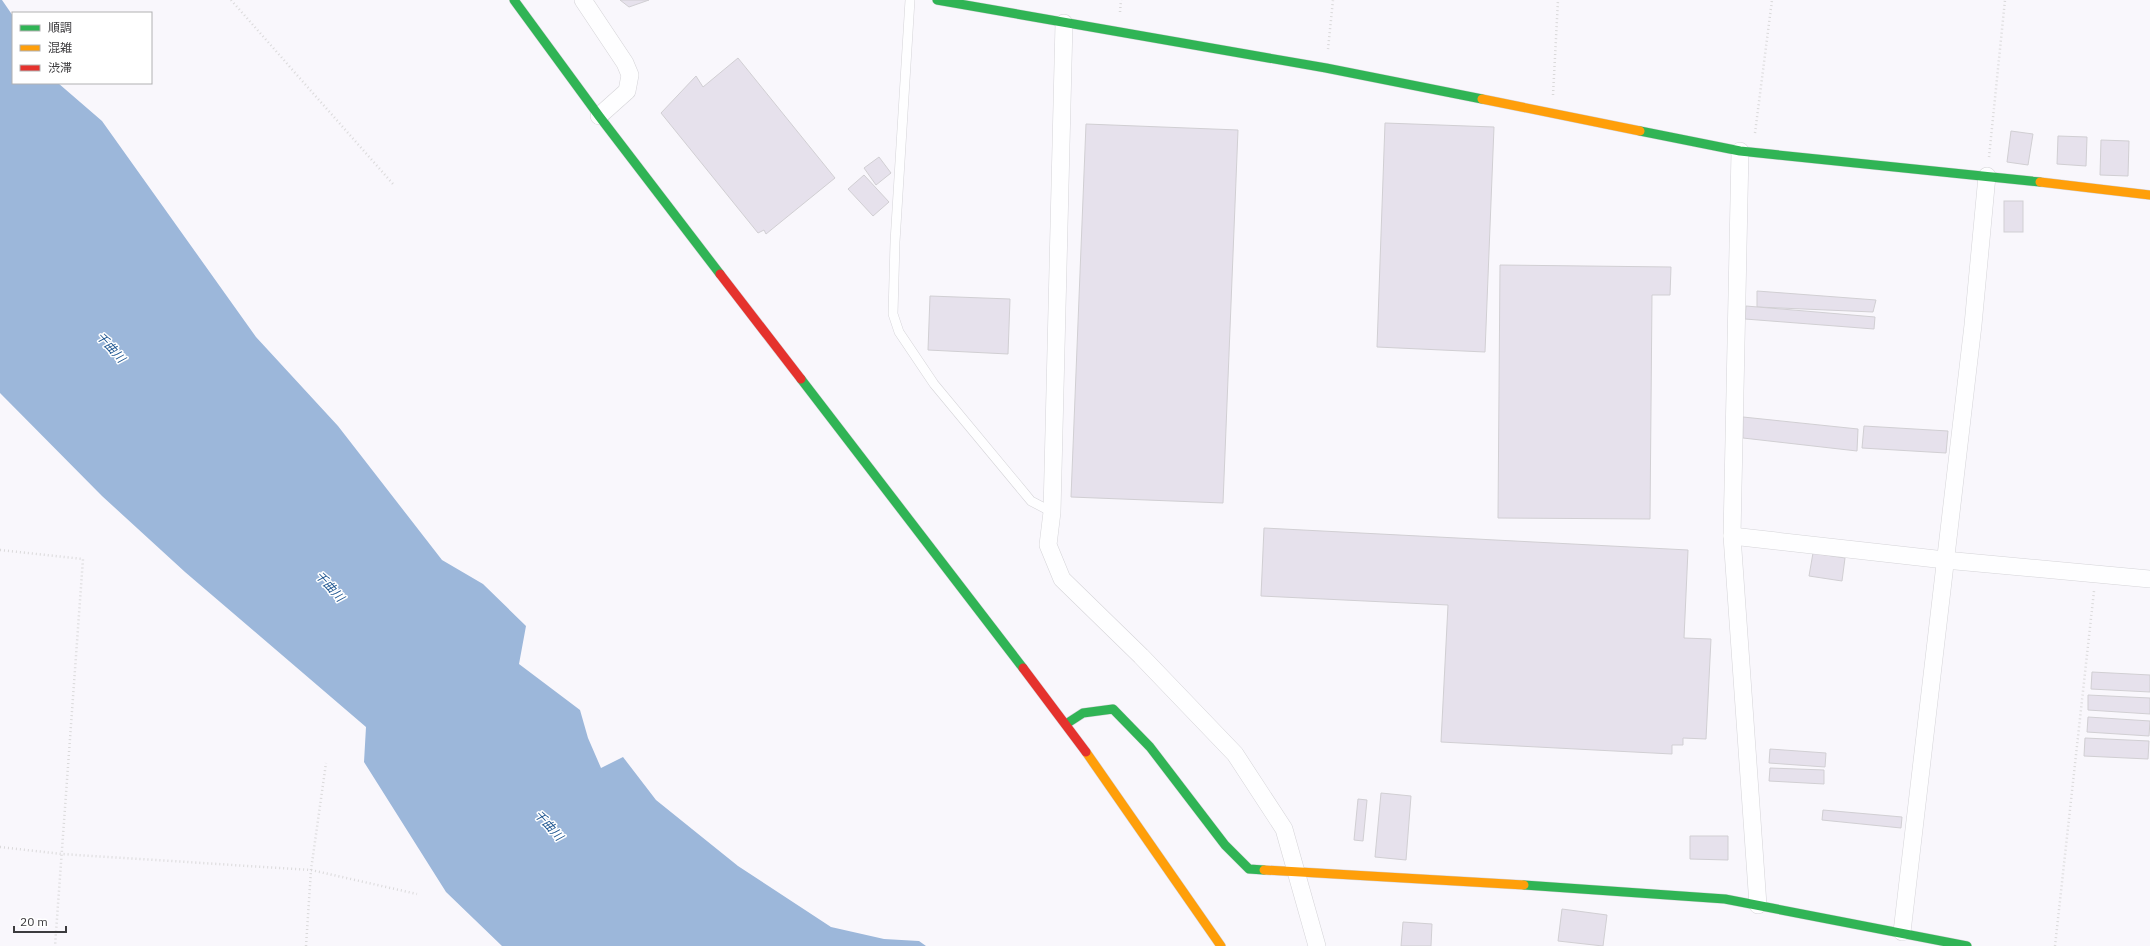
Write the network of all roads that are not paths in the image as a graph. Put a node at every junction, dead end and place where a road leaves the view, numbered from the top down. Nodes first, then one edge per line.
1 (514, 0) edge
2 (583, 0) edge
3 (910, 0) edge
4 (937, 0) edge
5 (1064, 23) junction
6 (599, 116) junction
7 (1740, 151) junction
8 (1987, 176) junction
9 (2150, 195) edge
10 (1052, 512) junction
11 (1732, 536) junction
12 (1945, 560) junction
13 (2150, 579) edge
14 (1066, 724) junction
15 (1297, 874) junction
16 (1758, 905) junction
17 (1902, 932) junction
18 (1221, 946) edge
19 (1317, 946) edge
20 (1967, 946) edge

1 - 6 street
2 - 6 street
3 - 10 lane
4 - 5 street
5 - 7 street
5 - 10 street
6 - 14 street
7 - 8 street
7 - 11 street
8 - 9 street
8 - 12 street
10 - 15 street
11 - 12 street
11 - 16 street
12 - 13 street
12 - 17 street
14 - 15 street
14 - 18 street
15 - 16 street
15 - 19 street
16 - 17 street
17 - 20 street

